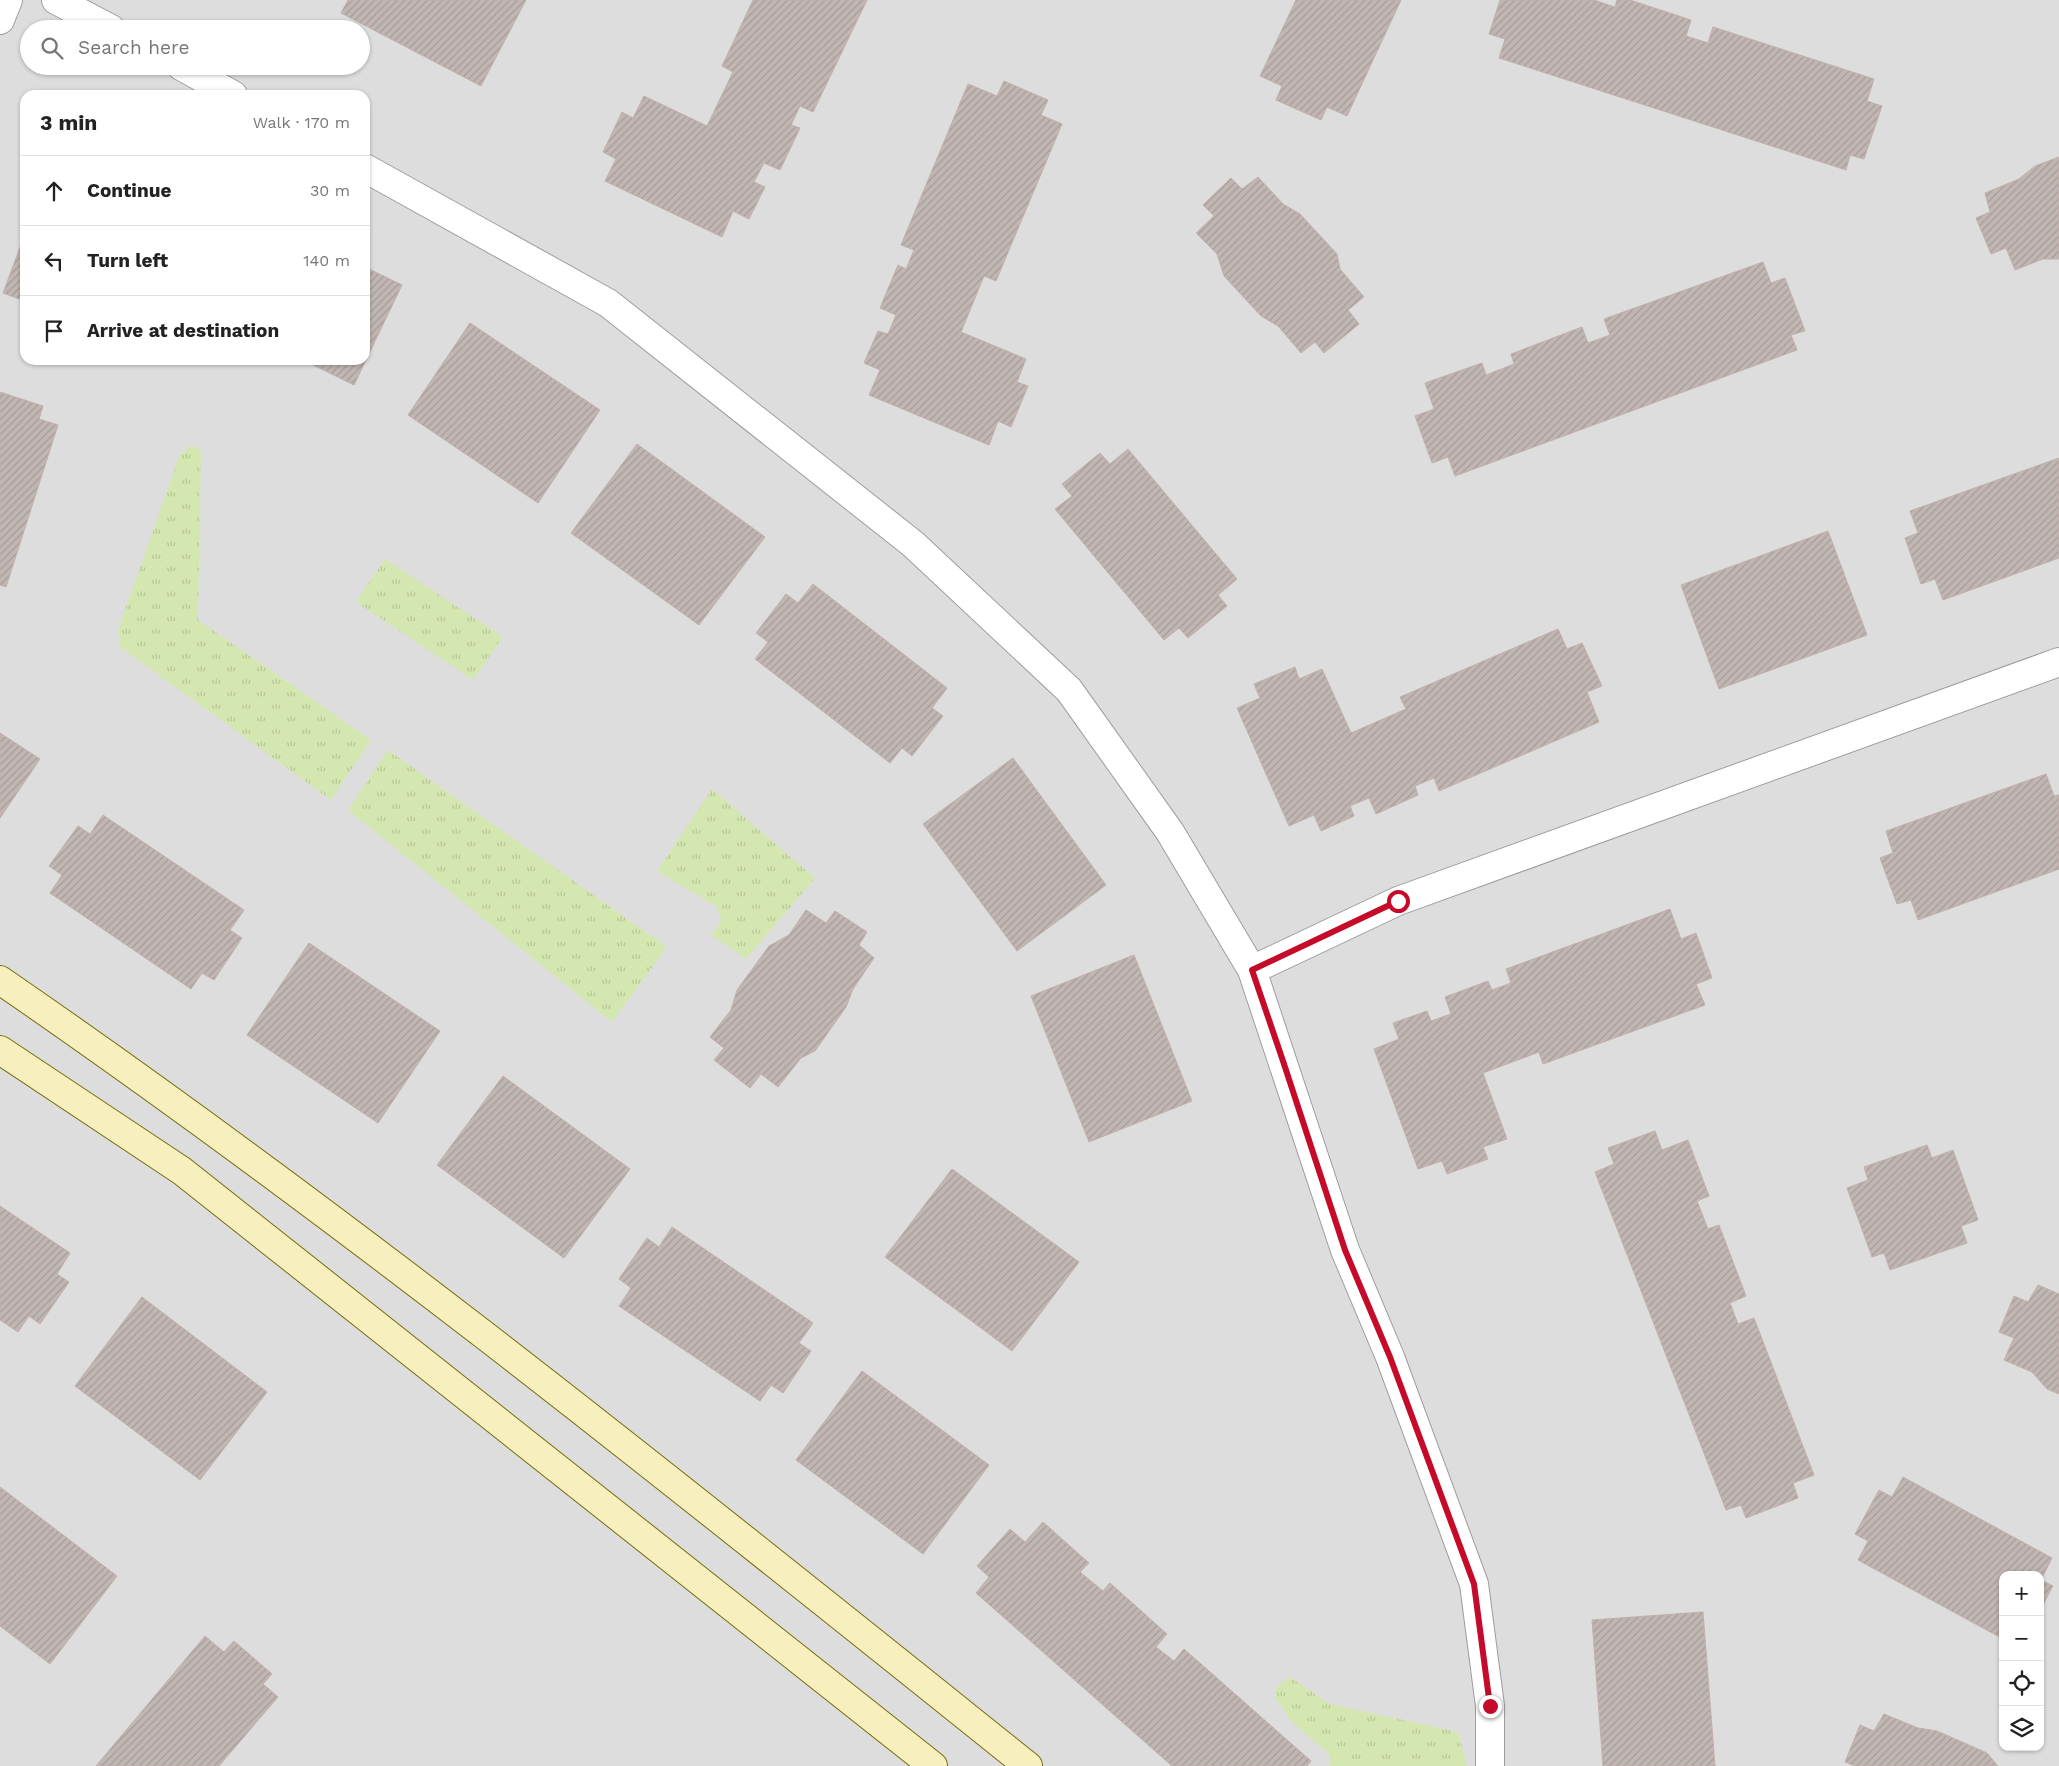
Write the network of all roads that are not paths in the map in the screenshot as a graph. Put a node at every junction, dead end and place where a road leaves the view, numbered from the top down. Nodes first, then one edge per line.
1 (8, 0) edge
2 (56, 0) edge
3 (0, 20) edge
4 (94, 20) edge
5 (197, 75) edge
6 (224, 90) edge
7 (370, 171) edge
8 (2059, 662) edge
9 (1252, 970) junction
10 (0, 980) edge
11 (0, 1050) edge
12 (933, 1766) edge
13 (1028, 1766) edge
14 (1490, 1766) edge

1 - 3 street
2 - 4 street
5 - 6 street
7 - 9 street
8 - 9 street
9 - 14 street
10 - 13 street
11 - 12 street

